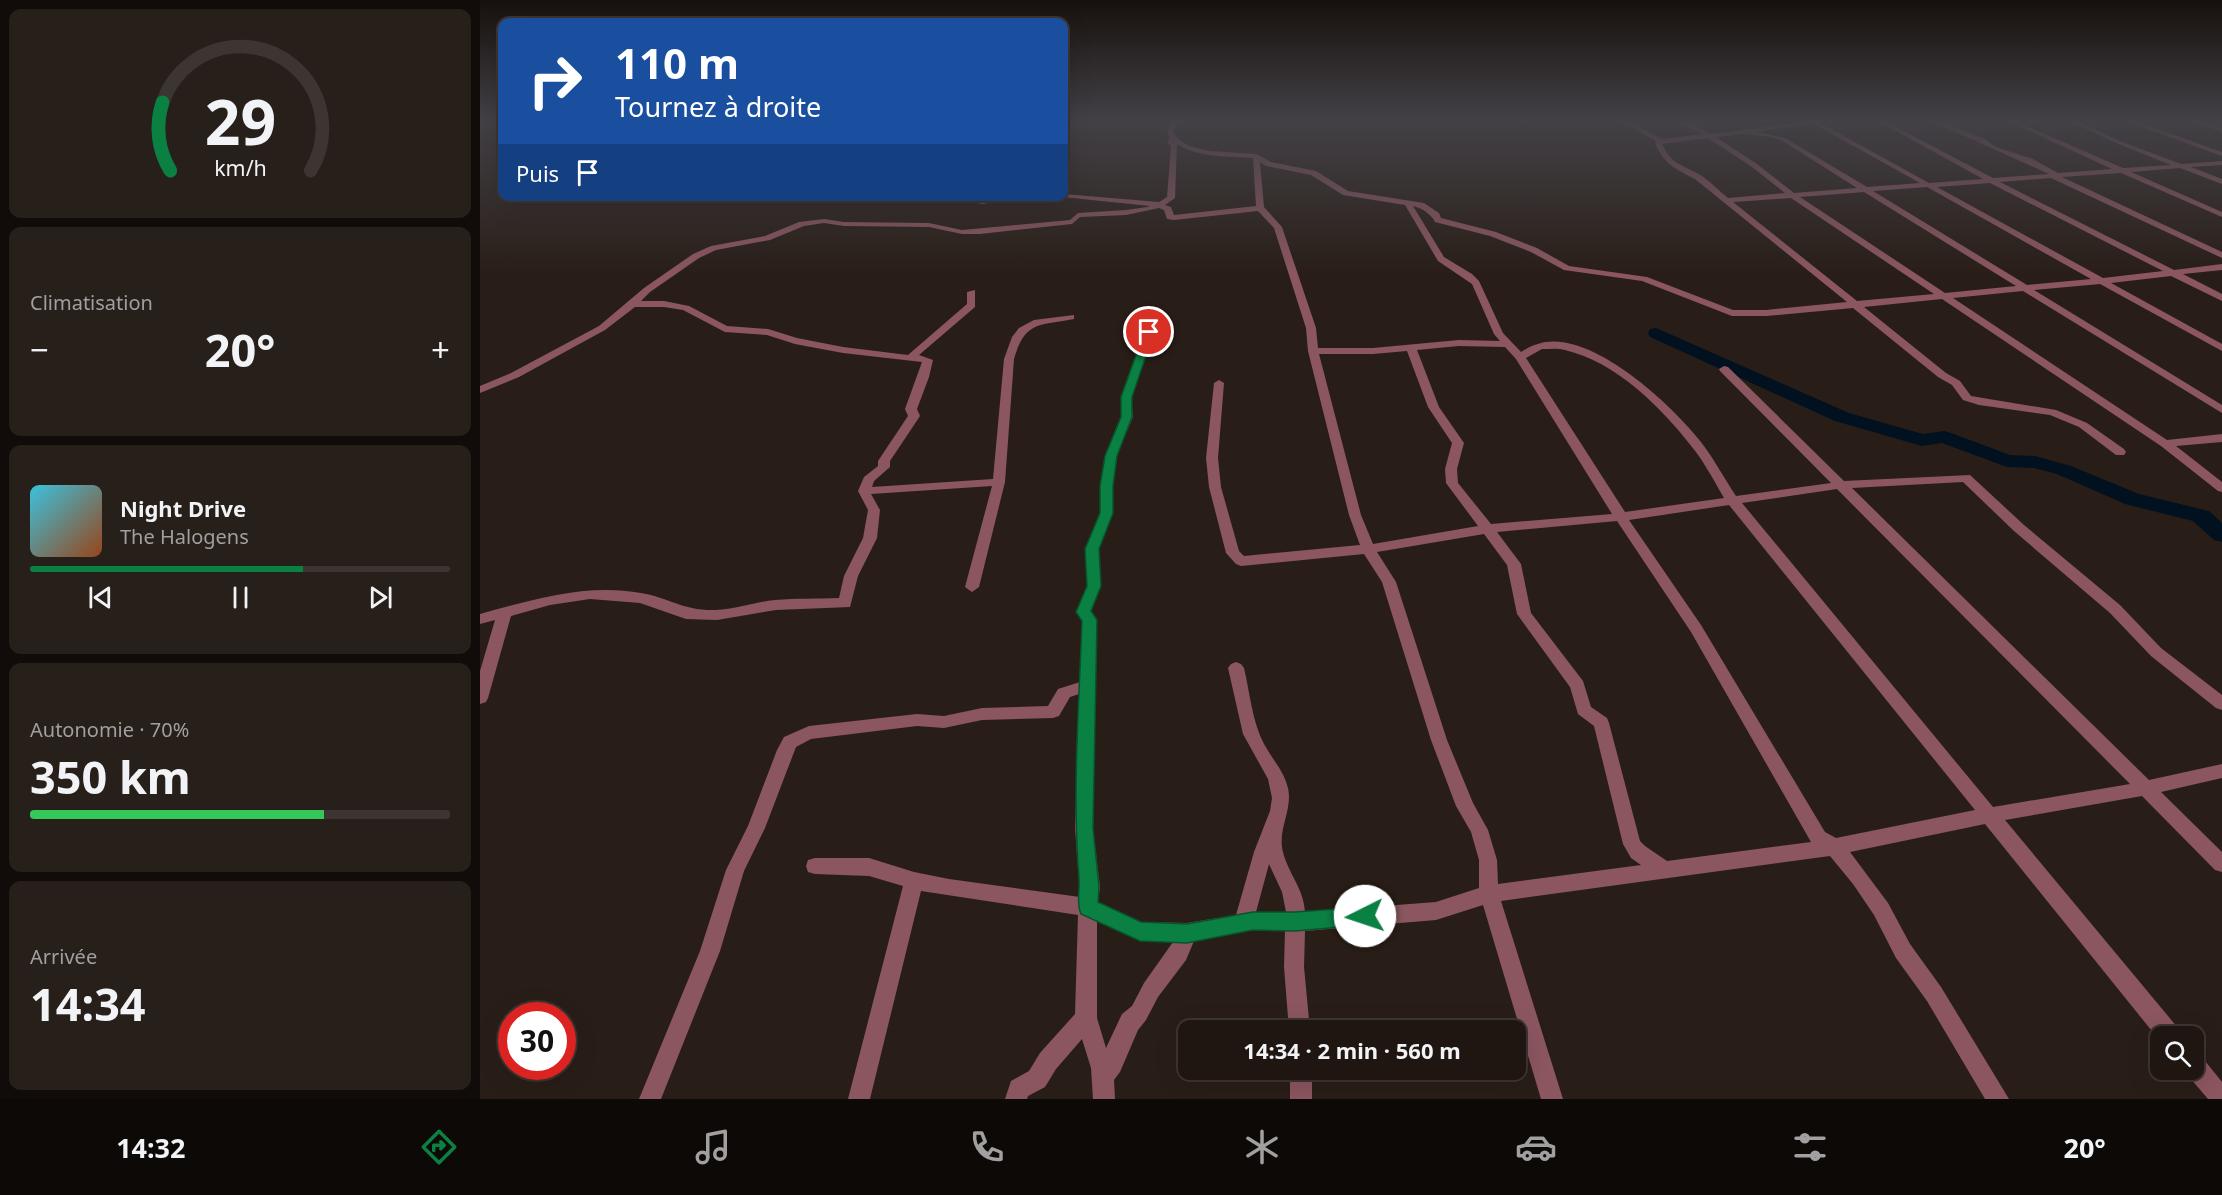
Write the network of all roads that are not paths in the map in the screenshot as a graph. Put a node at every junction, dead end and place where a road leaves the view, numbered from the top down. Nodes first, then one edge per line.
1 (1173, 171) edge
2 (1257, 171) edge
3 (1305, 171) edge
4 (1686, 171) edge
5 (1762, 171) edge
6 (1834, 171) edge
7 (1904, 171) edge
8 (1975, 171) edge
9 (2046, 171) edge
10 (2115, 171) edge
11 (2120, 171) edge
12 (2191, 171) edge
13 (2052, 175) junction
14 (1993, 181) junction
15 (2222, 182) edge
16 (1928, 185) junction
17 (1864, 190) junction
18 (1792, 195) junction
19 (1068, 197) edge
20 (1727, 200) junction
21 (1407, 202) junction
22 (1161, 205) junction
23 (1260, 208) junction
24 (2222, 215) edge
25 (2222, 255) edge
26 (2222, 267) edge
27 (2174, 273) junction
28 (2102, 281) junction
29 (2024, 288) junction
30 (972, 292) dead end
31 (1944, 296) junction
32 (2222, 297) edge
33 (1854, 303) junction
34 (633, 304) junction
35 (1071, 317) dead end
36 (1152, 323) dead end
37 (1508, 344) junction
38 (1411, 348) junction
39 (2222, 348) edge
40 (1313, 351) junction
41 (912, 357) junction
42 (1520, 357) junction
43 (1724, 369) dead end
44 (1220, 383) dead end
45 (480, 390) edge
46 (2222, 410) edge
47 (2222, 438) edge
48 (2165, 444) junction
49 (2120, 453) dead end
50 (999, 482) junction
51 (1840, 485) junction
52 (2222, 488) edge
53 (864, 491) junction
54 (1732, 500) junction
55 (1621, 517) junction
56 (1487, 529) junction
57 (1368, 549) junction
58 (972, 587) dead end
59 (480, 610) edge
60 (504, 614) junction
61 (480, 618) edge
62 (1236, 668) dead end
63 (1089, 685) junction
64 (480, 698) edge
65 (2222, 704) edge
66 (2222, 771) edge
67 (2147, 788) junction
68 (1989, 815) junction
69 (1272, 831) junction
70 (1834, 847) junction
71 (2222, 864) edge
72 (815, 866) dead end
73 (1664, 870) junction
74 (914, 881) junction
75 (1489, 894) junction
76 (1088, 907) junction
77 (1295, 921) junction
78 (1243, 924) junction
79 (1187, 933) junction
80 (1086, 1018) junction
81 (1299, 1020) edge
82 (2162, 1026) edge
83 (1103, 1076) junction
84 (2204, 1077) edge
85 (1301, 1080) edge
86 (650, 1099) edge
87 (859, 1099) edge
88 (1016, 1099) edge
89 (1104, 1099) edge
90 (1301, 1099) edge
91 (1552, 1099) edge
92 (1998, 1099) edge
93 (2222, 1099) edge

1 - 22 street
2 - 23 street
3 - 21 street
4 - 20 street
5 - 18 street
6 - 17 street
7 - 16 street
8 - 14 street
9 - 13 street
10 - 13 street
11 - 24 street
12 - 15 street
13 - 14 street
13 - 25 street
14 - 16 street
14 - 27 street
16 - 17 street
16 - 28 street
17 - 18 street
17 - 29 street
18 - 20 street
18 - 31 street
19 - 22 street
20 - 33 street
21 - 33 street
21 - 37 street
22 - 23 street
22 - 34 street
23 - 40 street
26 - 27 street
27 - 28 street
27 - 32 street
28 - 29 street
28 - 39 street
29 - 31 street
29 - 46 street
30 - 41 street
31 - 33 street
31 - 48 street
33 - 49 street
34 - 41 street
34 - 45 street
35 - 50 street
36 - 63 street
37 - 38 street
37 - 42 street
38 - 40 street
38 - 56 street
40 - 57 street
41 - 53 street
42 - 54 street
42 - 55 street
43 - 51 street
44 - 57 street
47 - 48 street
48 - 52 street
50 - 53 street
50 - 58 street
51 - 54 street
51 - 65 street
51 - 67 street
53 - 60 street
54 - 55 street
54 - 68 street
55 - 56 street
55 - 70 street
56 - 57 street
56 - 73 street
57 - 75 street
59 - 60 street
60 - 61 street
60 - 64 street
62 - 69 street
63 - 76 street
63 - 86 street
66 - 67 street
67 - 68 street
67 - 71 street
68 - 70 street
68 - 82 street
69 - 77 street
69 - 78 street
70 - 73 street
70 - 92 street
72 - 74 street
73 - 75 street
74 - 76 street
74 - 87 street
75 - 77 street
75 - 91 street
76 - 79 street
76 - 80 street
77 - 78 street
77 - 81 street
78 - 79 street
79 - 83 street
80 - 83 street
80 - 88 street
83 - 89 street
84 - 93 street
85 - 90 street

